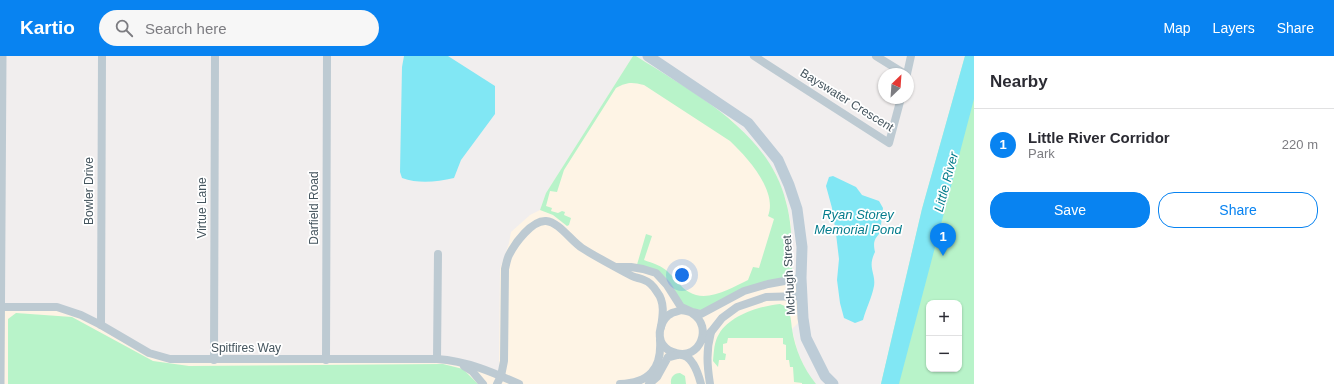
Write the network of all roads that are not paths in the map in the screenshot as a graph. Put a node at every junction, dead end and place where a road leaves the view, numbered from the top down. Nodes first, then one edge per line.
1 (2, 56) edge
2 (102, 56) edge
3 (215, 56) edge
4 (327, 56) edge
5 (648, 56) edge
6 (754, 56) edge
7 (876, 56) edge
8 (911, 56) edge
9 (896, 68) edge
10 (908, 68) edge
11 (900, 104) edge
12 (438, 254) dead end
13 (617, 267) junction
14 (802, 278) junction
15 (802, 296) junction
16 (0, 307) edge
17 (692, 312) junction
18 (101, 325) junction
19 (660, 327) junction
20 (711, 332) junction
21 (660, 338) junction
22 (702, 340) junction
23 (680, 354) junction
24 (437, 359) junction
25 (214, 360) junction
26 (326, 360) junction
27 (454, 360) junction
28 (501, 376) junction
29 (0, 384) edge
30 (483, 384) edge
31 (497, 384) edge
32 (519, 384) edge
33 (620, 384) edge
34 (626, 384) edge
35 (649, 384) edge
36 (701, 384) edge
37 (710, 384) edge
38 (833, 384) edge

1 - 16 street
2 - 18 street, Bowler Drive
3 - 25 street, Virtue Lane
4 - 26 street, Darfield Road
5 - 14 main road, McHugh Street
6 - 11 street, Bayswater Crescent
7 - 9 street
8 - 10 street
12 - 24 street
13 - 17 street
13 - 19 street
13 - 28 street
14 - 15 main road, McHugh Street
14 - 17 street
15 - 20 street
15 - 38 main road, McHugh Street
16 - 18 street, Spitfires Way
16 - 29 street
17 - 19 street
17 - 22 street
18 - 25 street, Spitfires Way
19 - 21 street
20 - 22 street
20 - 37 street
21 - 23 street
21 - 34 street
22 - 23 street
23 - 35 street
23 - 36 street
24 - 26 street, Spitfires Way
24 - 27 street, Spitfires Way
25 - 26 street, Spitfires Way
27 - 28 street, Spitfires Way
27 - 30 street
28 - 31 street
28 - 32 street, Spitfires Way
33 - 34 street

